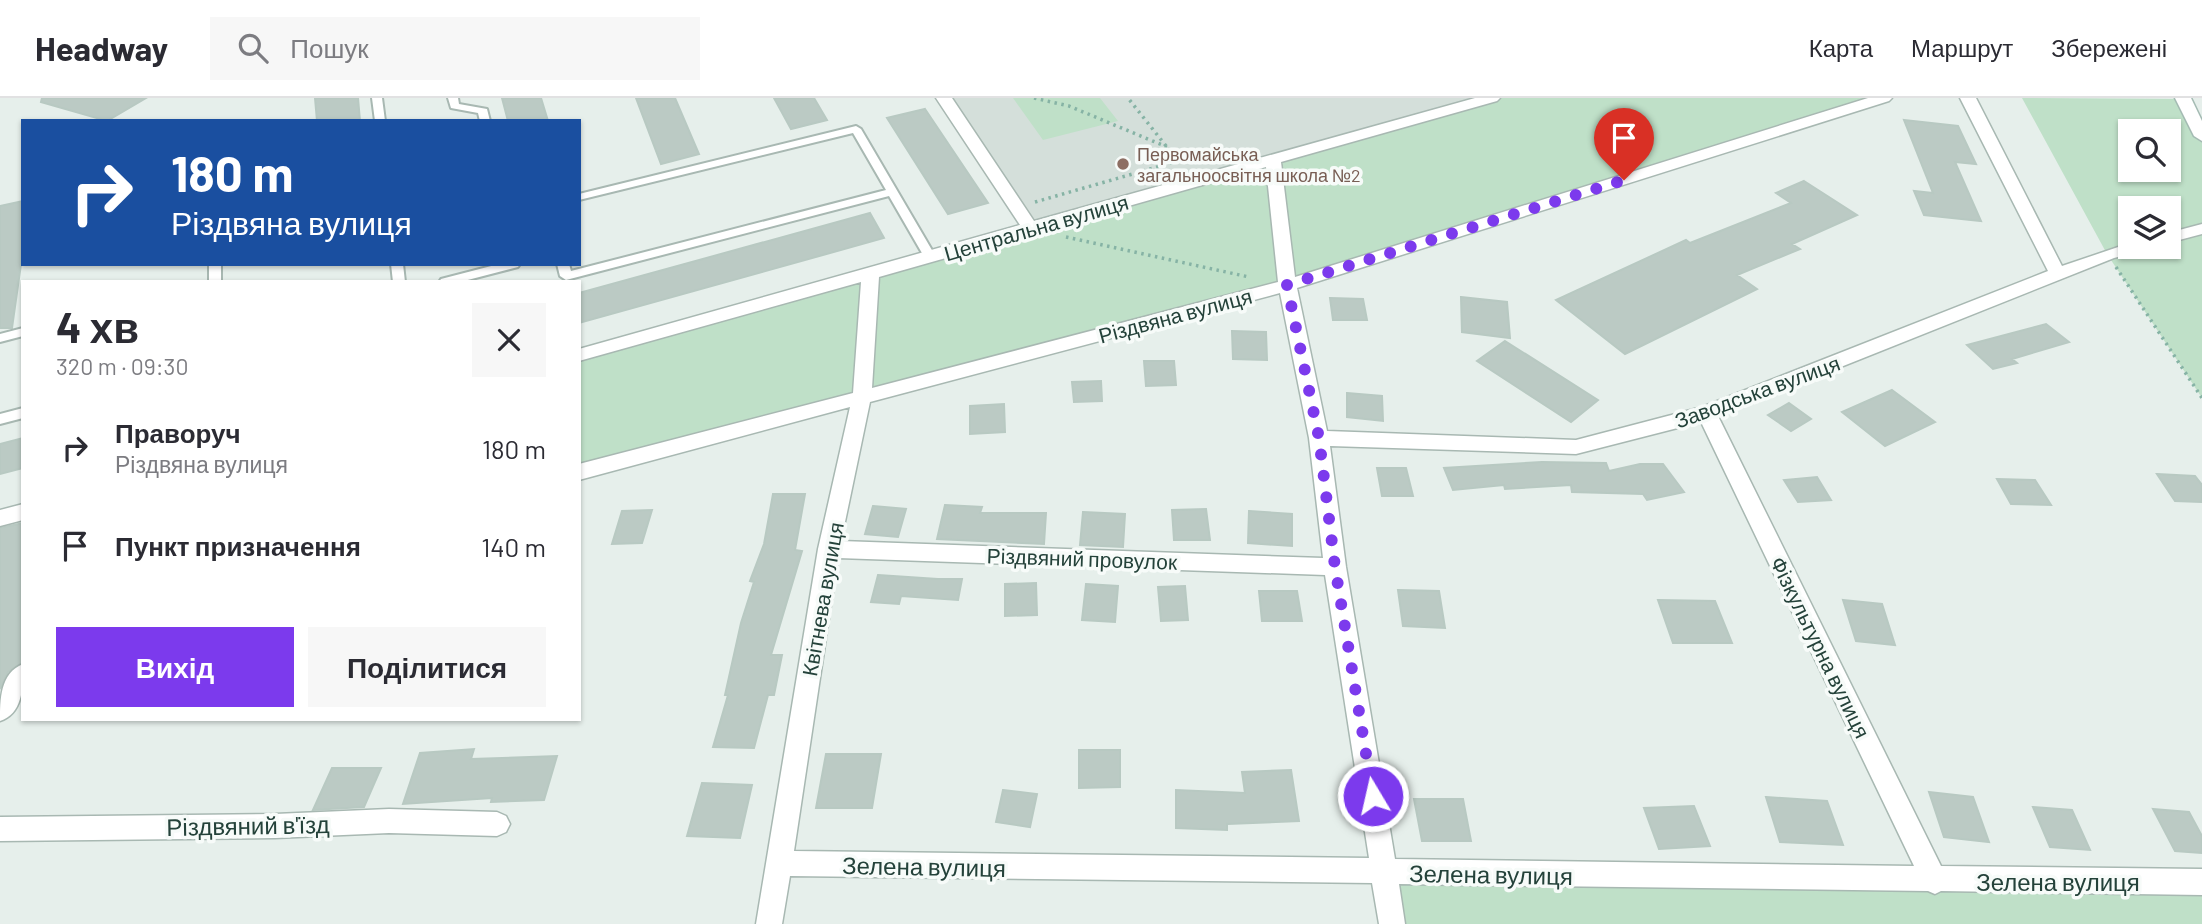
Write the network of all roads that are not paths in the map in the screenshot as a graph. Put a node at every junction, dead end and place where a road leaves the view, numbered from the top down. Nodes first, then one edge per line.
1 (377, 98) edge
2 (453, 98) edge
3 (944, 98) edge
4 (1492, 98) edge
5 (1884, 98) edge
6 (1968, 98) edge
7 (2183, 98) edge
8 (380, 119) edge
9 (485, 119) edge
10 (2202, 136) edge
11 (1273, 160) junction
12 (892, 192) junction
13 (581, 197) edge
14 (1031, 229) junction
15 (2202, 229) edge
16 (2181, 235) edge
17 (2118, 251) edge
18 (930, 257) junction
19 (506, 266) edge
20 (564, 266) edge
21 (870, 274) junction
22 (2058, 274) junction
23 (453, 280) edge
24 (1287, 285) junction
25 (21, 333) edge
26 (0, 338) edge
27 (581, 354) edge
28 (862, 396) junction
29 (21, 414) edge
30 (1707, 414) junction
31 (0, 419) edge
32 (1319, 438) junction
33 (581, 471) edge
34 (21, 513) edge
35 (0, 518) edge
36 (829, 549) junction
37 (1335, 567) junction
38 (21, 677) edge
39 (0, 712) edge
40 (497, 824) dead end
41 (0, 829) edge
42 (780, 863) junction
43 (1385, 873) junction
44 (1935, 881) junction
45 (2202, 882) edge
46 (769, 924) edge
47 (1392, 924) edge

1 - 8 lane
2 - 9 lane
3 - 14 street
4 - 11 street, Центральна вулиця
5 - 24 street, Різдвяна вулиця
6 - 22 street
7 - 10 street
11 - 14 street, Центральна вулиця
11 - 24 street
12 - 13 lane
12 - 18 lane
12 - 20 lane
14 - 18 street, Центральна вулиця
15 - 16 street
17 - 22 street, Заводська вулиця
18 - 21 street, Центральна вулиця
19 - 23 lane
21 - 27 street, Центральна вулиця
21 - 28 street, Квітнева вулиця
22 - 30 street, Заводська вулиця
24 - 28 street, Різдвяна вулиця
24 - 32 street
25 - 26 lane
28 - 33 street, Різдвяна вулиця
28 - 36 street, Квітнева вулиця
29 - 31 lane
30 - 32 street, Заводська вулиця
30 - 44 street, Фізкультурна вулиця
32 - 37 street
34 - 35 street
36 - 37 street, Різдвяний провулок
36 - 42 street, Квітнева вулиця
37 - 43 street
38 - 39 street
40 - 41 street, Різдвяний в'їзд
42 - 43 street, Зелена вулиця
42 - 46 street, Квітнева вулиця
43 - 44 street, Зелена вулиця
43 - 47 street
44 - 45 street, Зелена вулиця

